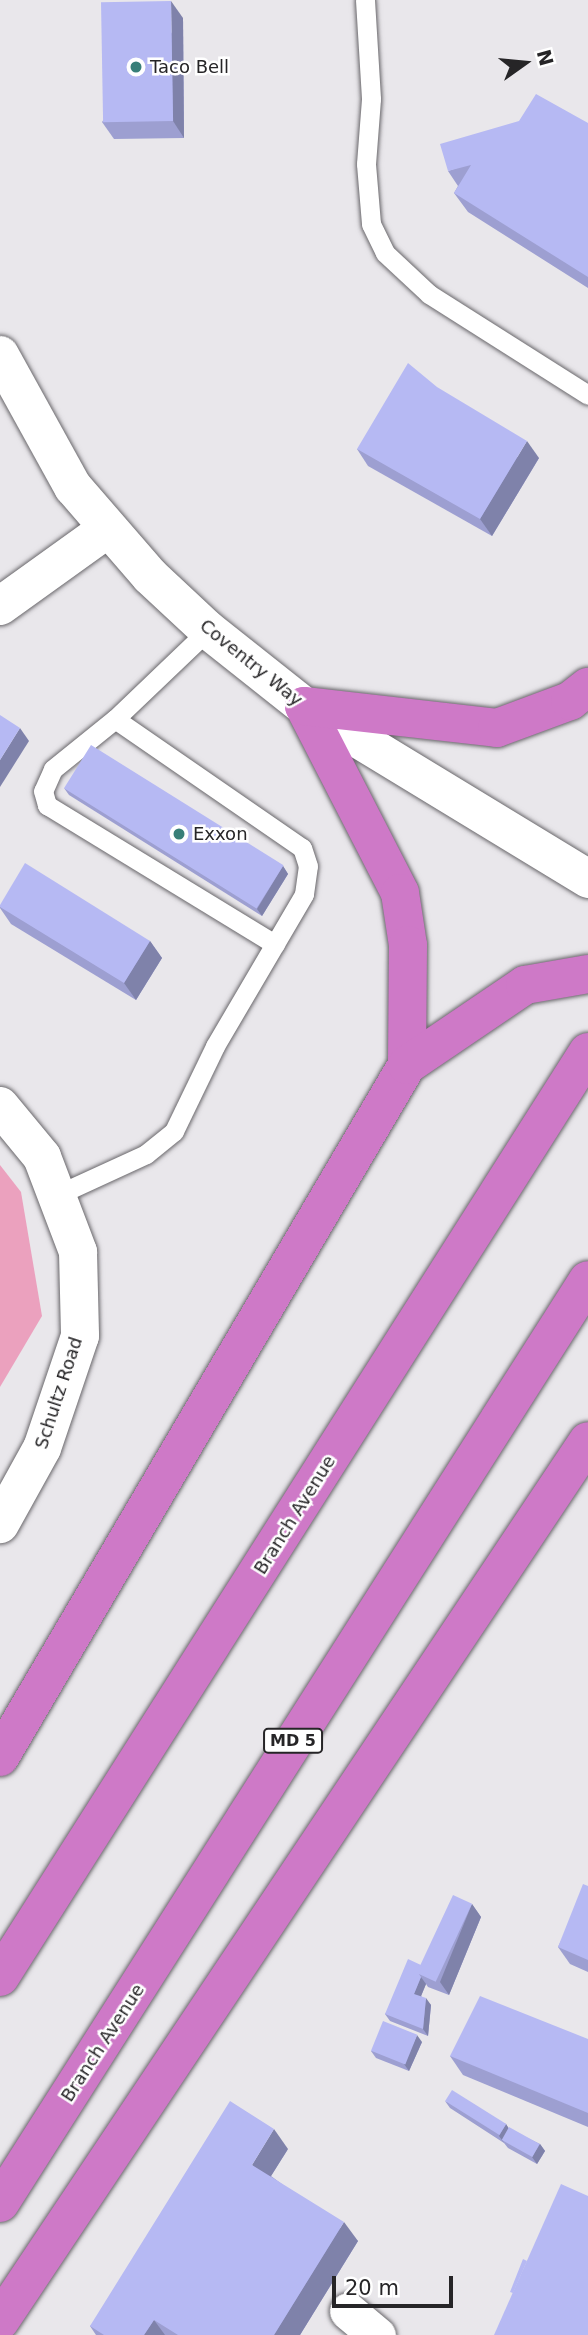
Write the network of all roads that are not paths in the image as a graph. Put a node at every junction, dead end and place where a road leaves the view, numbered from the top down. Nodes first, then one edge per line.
1 (365, 0) edge
2 (0, 355) edge
3 (588, 395) edge
4 (107, 529) junction
5 (0, 606) edge
6 (208, 629) junction
7 (588, 687) edge
8 (304, 706) junction
9 (115, 719) junction
10 (588, 879) edge
11 (275, 944) junction
12 (588, 974) edge
13 (588, 1052) edge
14 (407, 1065) junction
15 (0, 1106) edge
16 (57, 1195) junction
17 (588, 1280) edge
18 (588, 1441) edge
19 (0, 1524) edge
20 (0, 1757) edge
21 (0, 1977) edge
22 (0, 2203) edge
23 (348, 2311) dead end
24 (0, 2321) edge
25 (377, 2335) edge

1 - 3 lane
2 - 4 main road, Coventry Way
4 - 5 main road
4 - 6 main road, Coventry Way
6 - 8 main road, Coventry Way
6 - 9 lane
7 - 8 highway
8 - 10 main road, Coventry Way
8 - 14 highway
9 - 11 lane
9 - 11 lane
11 - 16 lane
12 - 14 highway
13 - 21 highway, Branch Avenue
14 - 20 highway
15 - 16 main road, Schultz Road
16 - 19 main road, Schultz Road
17 - 22 highway, Branch Avenue / MD 5
18 - 24 highway
23 - 25 street

